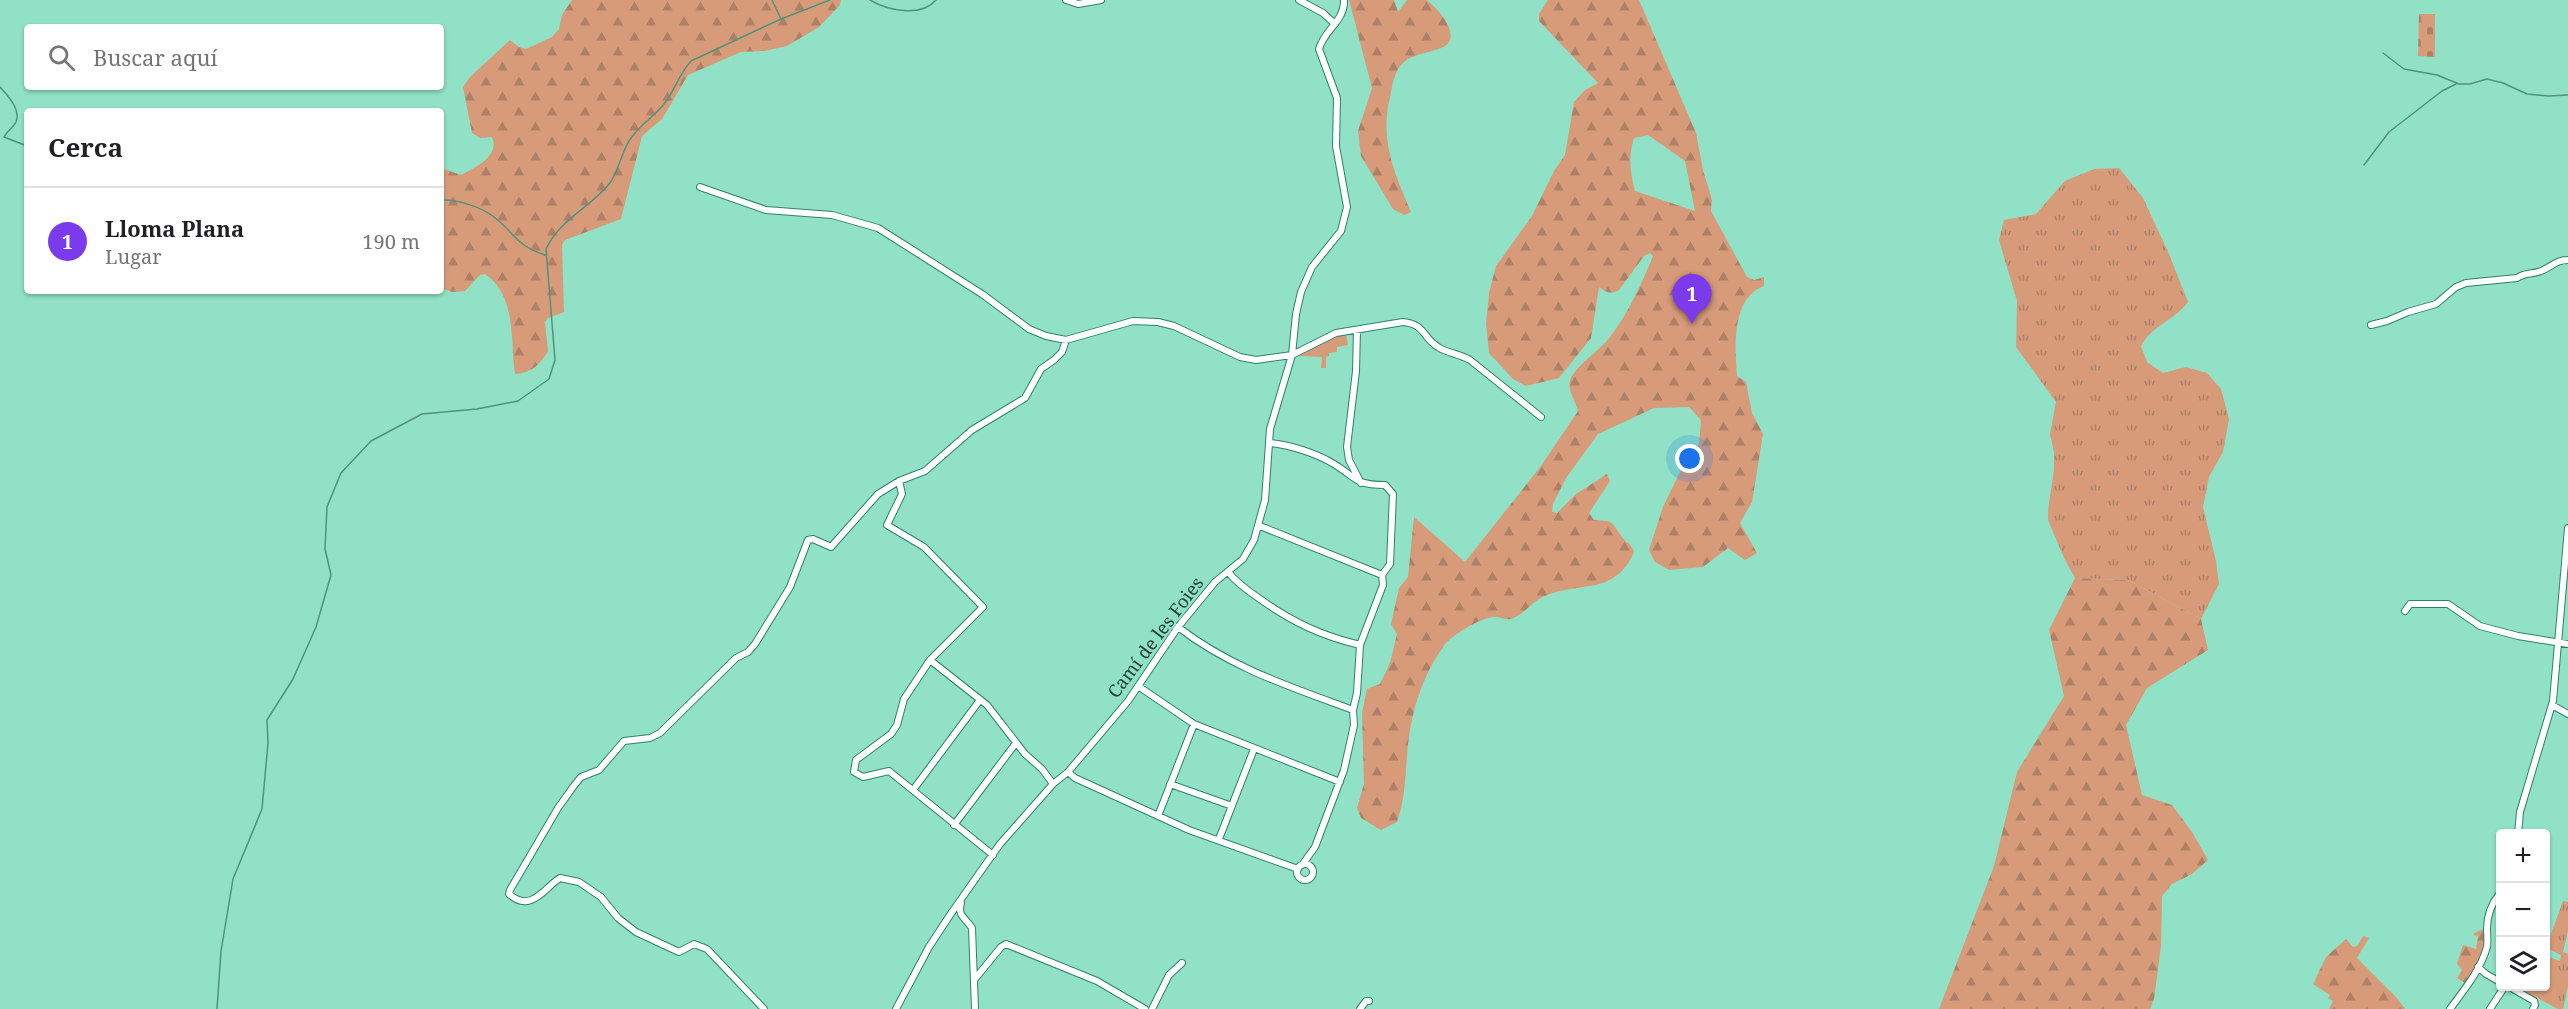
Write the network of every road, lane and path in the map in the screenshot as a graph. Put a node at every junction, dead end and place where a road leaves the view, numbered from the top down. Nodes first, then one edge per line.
1 (1066, 0) edge
2 (1101, 0) edge
3 (1299, 0) edge
4 (1344, 0) edge
5 (1335, 24) junction
6 (700, 187) dead end
7 (2568, 260) edge
8 (2370, 325) dead end
9 (1357, 330) junction
10 (1066, 340) junction
11 (1292, 355) junction
12 (1540, 417) dead end
13 (1270, 443) junction
14 (899, 481) junction
15 (1361, 483) junction
16 (1260, 526) junction
17 (2568, 528) edge
18 (1228, 572) junction
19 (1382, 575) junction
20 (2405, 610) dead end
21 (1178, 627) junction
22 (2558, 641) junction
23 (2568, 644) edge
24 (1360, 645) junction
25 (930, 660) junction
26 (1138, 686) junction
27 (980, 700) junction
28 (2552, 705) junction
29 (1353, 710) junction
30 (2568, 714) edge
31 (1194, 724) junction
32 (1016, 743) junction
33 (1254, 748) junction
34 (1068, 772) junction
35 (1340, 782) junction
36 (1053, 784) junction
37 (1170, 784) junction
38 (913, 790) junction
39 (1232, 806) junction
40 (1158, 816) junction
41 (954, 825) junction
42 (2518, 829) edge
43 (1219, 839) junction
44 (1315, 847) junction
45 (993, 855) junction
46 (1300, 867) junction
47 (1312, 870) junction
48 (960, 900) junction
49 (2496, 901) edge
50 (1182, 963) dead end
51 (2478, 967) junction
52 (2486, 974) junction
53 (2473, 978) junction
54 (974, 980) junction
55 (2496, 980) edge
56 (2503, 991) edge
57 (2514, 991) edge
58 (1369, 1001) dead end
59 (764, 1009) edge
60 (896, 1009) edge
61 (975, 1009) edge
62 (1145, 1009) edge
63 (1152, 1009) edge
64 (1360, 1009) edge
65 (2450, 1009) edge
66 (2490, 1009) edge
67 (2533, 1009) edge

1 - 2 street
3 - 5 street
4 - 5 street
5 - 11 street, Camí de les Foies
6 - 10 street
7 - 8 street
9 - 11 street
9 - 12 street
9 - 15 street
10 - 11 street
10 - 14 street
11 - 13 street, Camí de les Foies
13 - 15 street
13 - 16 street, Camí de les Foies
14 - 25 street
14 - 59 street
15 - 19 street
16 - 18 street, Camí de les Foies
16 - 19 street
17 - 22 street
18 - 21 street, Camí de les Foies
18 - 24 street
19 - 24 street
20 - 22 street
21 - 26 street, Camí de les Foies
21 - 29 street
22 - 23 street
22 - 28 street
24 - 29 street
25 - 27 street
25 - 38 street
26 - 31 street
26 - 34 street, Camí de les Foies
27 - 32 street
27 - 38 street
28 - 30 street
28 - 42 street
29 - 35 street
31 - 33 street
31 - 37 street
32 - 36 street
32 - 41 street
33 - 35 street
33 - 39 street
34 - 36 street, Camí de les Foies
34 - 40 street
35 - 44 street
36 - 45 street, Camí de les Foies
37 - 39 street
37 - 40 street
38 - 41 street
39 - 43 street
40 - 43 street
41 - 45 street
43 - 46 street
44 - 46 street
44 - 47 street
45 - 48 street, Camí de les Foies
46 - 47 street
46 - 47 street
48 - 54 street
48 - 60 street, Camí de les Foies
49 - 51 street
50 - 63 street
51 - 52 street
51 - 53 street
52 - 53 street
52 - 55 street
53 - 65 street
54 - 61 street
54 - 62 street
56 - 66 street
57 - 67 street
58 - 64 street

